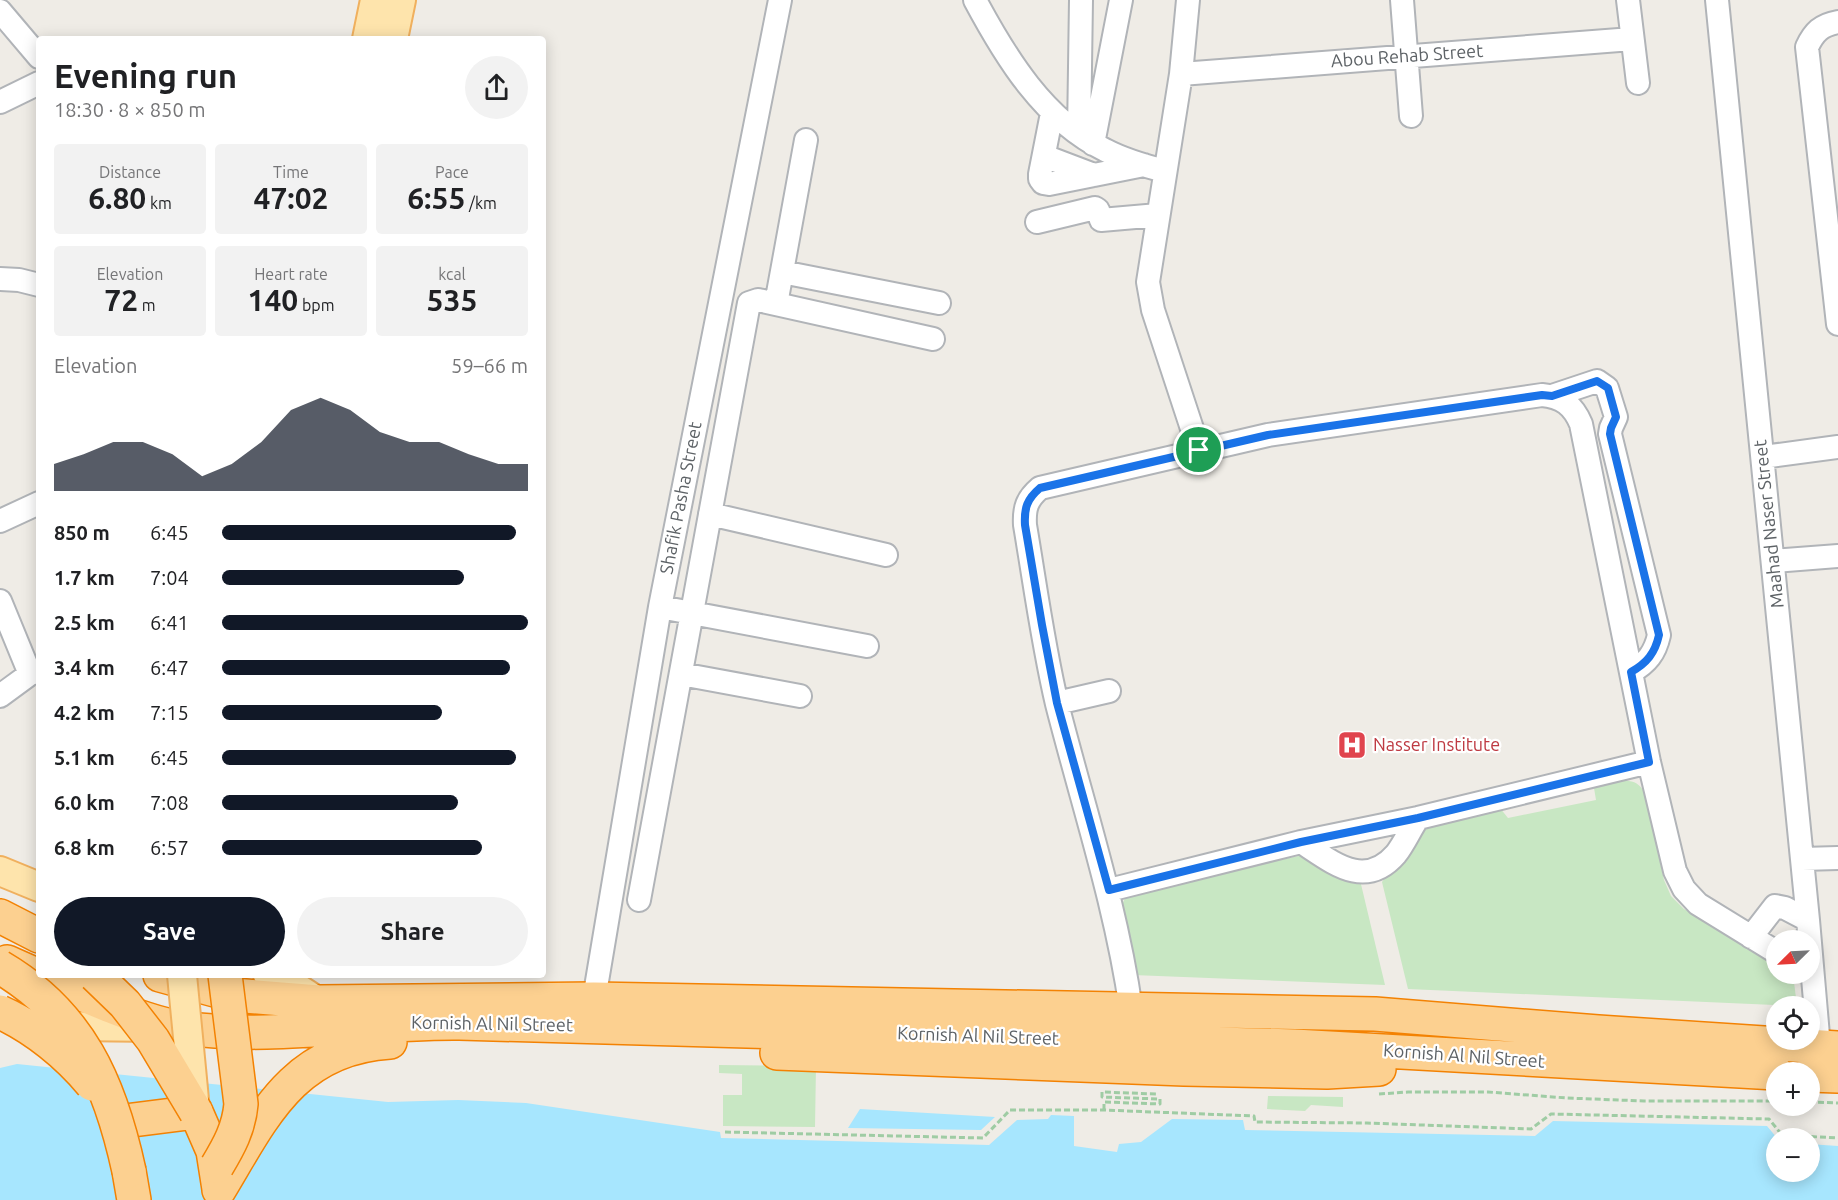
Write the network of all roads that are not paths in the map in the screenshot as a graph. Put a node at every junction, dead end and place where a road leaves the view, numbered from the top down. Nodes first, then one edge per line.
1 (375, 0) edge
2 (389, 0) edge
3 (400, 0) edge
4 (780, 0) edge
5 (975, 0) edge
6 (1081, 0) edge
7 (1121, 0) edge
8 (1188, 0) edge
9 (1402, 0) edge
10 (1628, 0) edge
11 (1717, 0) edge
12 (0, 11) edge
13 (1838, 22) edge
14 (368, 36) edge
15 (382, 36) edge
16 (394, 36) edge
17 (1632, 39) junction
18 (36, 53) edge
19 (1406, 56) junction
20 (1181, 74) junction
21 (1638, 83) dead end
22 (36, 84) edge
23 (0, 102) edge
24 (1052, 113) junction
25 (1411, 116) dead end
26 (1086, 139) junction
27 (806, 140) dead end
28 (1044, 156) junction
29 (1070, 166) junction
30 (1155, 168) junction
31 (1094, 175) junction
32 (1158, 215) junction
33 (1037, 222) dead end
34 (782, 272) junction
35 (0, 279) edge
36 (36, 284) edge
37 (939, 303) dead end
38 (776, 304) junction
39 (1838, 324) edge
40 (933, 339) dead end
41 (1552, 396) junction
42 (1838, 447) edge
43 (1199, 450) junction
44 (1762, 457) junction
45 (36, 504) edge
46 (710, 514) junction
47 (0, 521) edge
48 (886, 555) dead end
49 (1838, 556) edge
50 (1773, 561) junction
51 (0, 601) edge
52 (660, 607) junction
53 (692, 613) junction
54 (867, 646) dead end
55 (35, 672) edge
56 (1631, 672) junction
57 (681, 674) junction
58 (1108, 691) dead end
59 (0, 696) edge
60 (800, 696) dead end
61 (1057, 703) junction
62 (1649, 762) junction
63 (1418, 818) junction
64 (1301, 842) junction
65 (1838, 858) edge
66 (1802, 859) junction
67 (0, 871) edge
68 (36, 886) edge
69 (1109, 890) junction
70 (0, 894) edge
71 (639, 900) dead end
72 (36, 910) edge
73 (0, 916) edge
74 (1808, 920) junction
75 (36, 930) edge
76 (1809, 930) edge
77 (36, 934) edge
78 (1751, 937) junction
79 (1766, 946) edge
80 (0, 959) edge
81 (0, 967) edge
82 (36, 976) edge
83 (41, 978) edge
84 (98, 978) edge
85 (170, 978) edge
86 (182, 978) edge
87 (224, 978) edge
88 (231, 978) edge
89 (1812, 984) edge
90 (264, 986) edge
91 (301, 988) edge
92 (594, 999) junction
93 (1131, 1009) junction
94 (0, 1012) edge
95 (1298, 1012) junction
96 (1375, 1014) junction
97 (180, 1028) junction
98 (1294, 1046) junction
99 (1372, 1050) junction
100 (1822, 1057) edge
101 (1489, 1058) junction
102 (1766, 1072) edge
103 (1838, 1076) edge
104 (196, 1112) junction
105 (117, 1122) junction
106 (218, 1185) edge
107 (134, 1200) edge

1 - 14 main road
2 - 15 main road
3 - 16 main road
4 - 52 street, Shafik Pasha Street
5 - 24 street
6 - 26 street
7 - 26 street
8 - 20 street
9 - 19 street
10 - 17 street
11 - 44 street, Maahad Naser Street
12 - 18 street
13 - 39 street
17 - 19 street, Abou Rehab Street
17 - 21 street
19 - 20 street, Abou Rehab Street
19 - 25 street
20 - 30 street
22 - 23 street
24 - 26 street
24 - 28 street
26 - 29 street
26 - 30 street
27 - 34 street
28 - 29 street
28 - 31 street
29 - 31 street
30 - 31 street
30 - 32 street
32 - 33 street
32 - 43 street
34 - 37 street
34 - 38 street
35 - 36 street
38 - 40 street
38 - 46 street
41 - 43 street
41 - 56 street
41 - 56 street
42 - 44 street
43 - 61 street
44 - 50 street, Maahad Naser Street
45 - 47 street
46 - 48 street
46 - 53 street
49 - 50 street
50 - 66 street, Maahad Naser Street
51 - 55 street
52 - 53 street
52 - 92 street, Shafik Pasha Street
53 - 54 street
53 - 57 street
55 - 59 street
56 - 62 street
57 - 60 street
57 - 71 street
58 - 61 street
61 - 69 street
62 - 63 street
62 - 78 street
63 - 64 street
63 - 64 street
64 - 69 street
65 - 66 street
66 - 74 street, Maahad Naser Street
67 - 68 main road
69 - 93 street
70 - 72 highway
73 - 75 highway
73 - 77 highway
74 - 76 street, Maahad Naser Street
74 - 78 street
78 - 79 street
80 - 82 highway, Kornish Al Nil Street
81 - 105 highway, bridge
83 - 97 highway, Kornish Al Nil Street
84 - 104 highway, bridge
85 - 90 highway, Kornish Al Nil Street
86 - 104 main road, bridge
87 - 106 highway, bridge
88 - 90 highway
89 - 100 street, Maahad Naser Street
90 - 91 highway, Kornish Al Nil Street
91 - 92 highway, Kornish Al Nil Street
92 - 93 highway, Kornish Al Nil Street
93 - 95 highway, Kornish Al Nil Street
94 - 97 main road, Kornish Al Nil Street
94 - 105 highway, bridge
95 - 96 highway, Kornish Al Nil Street
95 - 98 highway
96 - 99 highway
96 - 100 highway, Kornish Al Nil Street
97 - 98 highway, Kornish Al Nil Street
98 - 99 highway, Kornish Al Nil Street
99 - 101 highway, Kornish Al Nil Street
100 - 103 highway, Kornish Al Nil Street
101 - 102 highway, Kornish Al Nil Street
101 - 106 highway
104 - 105 highway
104 - 106 highway
105 - 107 highway, bridge

